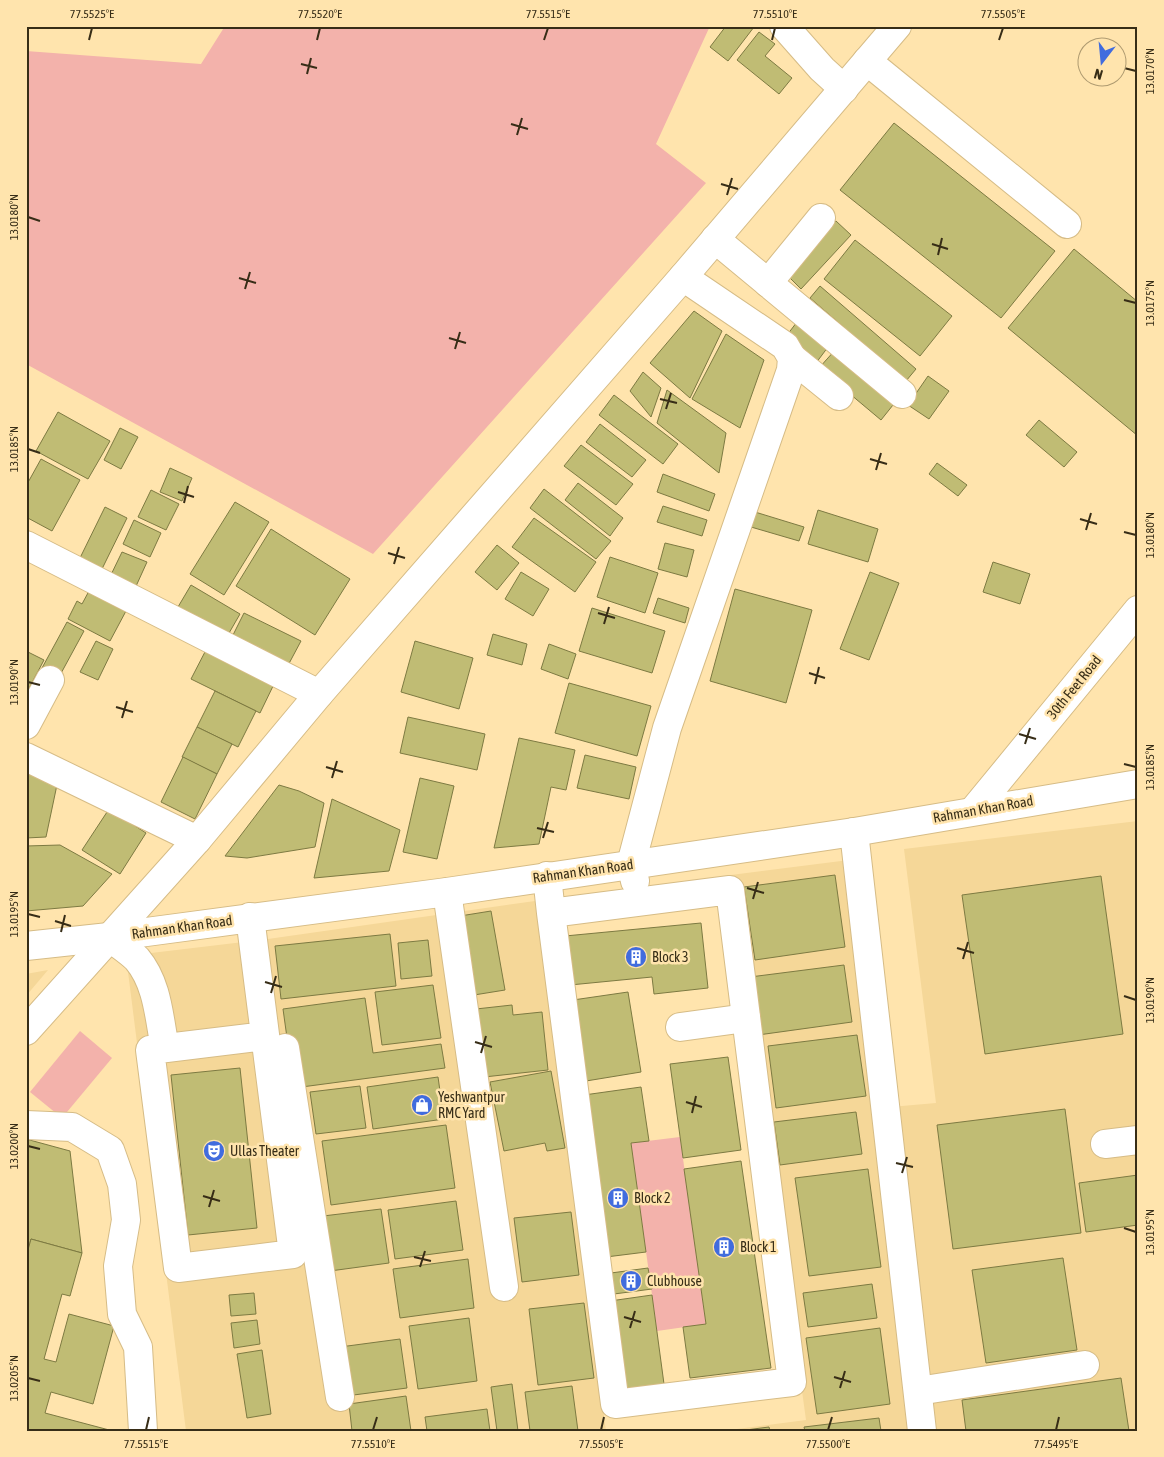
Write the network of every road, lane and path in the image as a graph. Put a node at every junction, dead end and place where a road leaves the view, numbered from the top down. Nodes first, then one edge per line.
1 (784, 26) edge
2 (897, 26) edge
3 (868, 61) junction
4 (844, 89) junction
5 (821, 218) dead end
6 (1067, 224) dead end
7 (716, 239) junction
8 (683, 277) junction
9 (768, 283) junction
10 (792, 358) junction
11 (902, 394) dead end
12 (839, 396) dead end
13 (26, 545) edge
14 (1138, 610) edge
15 (50, 680) dead end
16 (319, 694) junction
17 (26, 725) edge
18 (26, 757) edge
19 (1138, 784) edge
20 (973, 811) junction
21 (854, 832) junction
22 (197, 840) junction
23 (724, 850) junction
24 (631, 864) junction
25 (547, 876) junction
26 (730, 890) junction
27 (447, 892) junction
28 (639, 902) junction
29 (552, 912) junction
30 (257, 916) junction
31 (109, 937) junction
32 (26, 946) edge
33 (746, 1018) junction
34 (680, 1027) dead end
35 (26, 1031) edge
36 (265, 1036) junction
37 (165, 1048) junction
38 (26, 1125) edge
39 (1138, 1140) edge
40 (1105, 1144) dead end
41 (504, 1287) dead end
42 (1085, 1364) dead end
43 (918, 1391) junction
44 (340, 1397) dead end
45 (143, 1431) edge
46 (922, 1431) edge

1 - 4 street
2 - 3 street
3 - 4 street
3 - 6 street
4 - 7 street
5 - 9 street
7 - 8 street
7 - 9 street
8 - 10 street
8 - 16 street
9 - 11 street
10 - 12 street
10 - 24 street
13 - 16 street
14 - 20 street, 30th Feet Road
15 - 17 street
16 - 22 street
18 - 22 street
19 - 20 street, Rahman Khan Road
20 - 21 street, Rahman Khan Road
21 - 23 street, Rahman Khan Road
21 - 43 street
22 - 31 street
23 - 24 street, Rahman Khan Road
23 - 26 street
24 - 25 street, Rahman Khan Road
24 - 28 street
25 - 27 street, Rahman Khan Road
25 - 29 street
26 - 28 street
26 - 33 street
27 - 30 street, Rahman Khan Road
27 - 41 street
28 - 29 street
29 - 33 street
30 - 31 street, Rahman Khan Road
30 - 36 street
30 - 44 street
31 - 32 street, Rahman Khan Road
31 - 35 street
31 - 37 street
33 - 34 street
36 - 37 street
36 - 37 street
38 - 45 street
39 - 40 street
42 - 43 street
43 - 46 street

